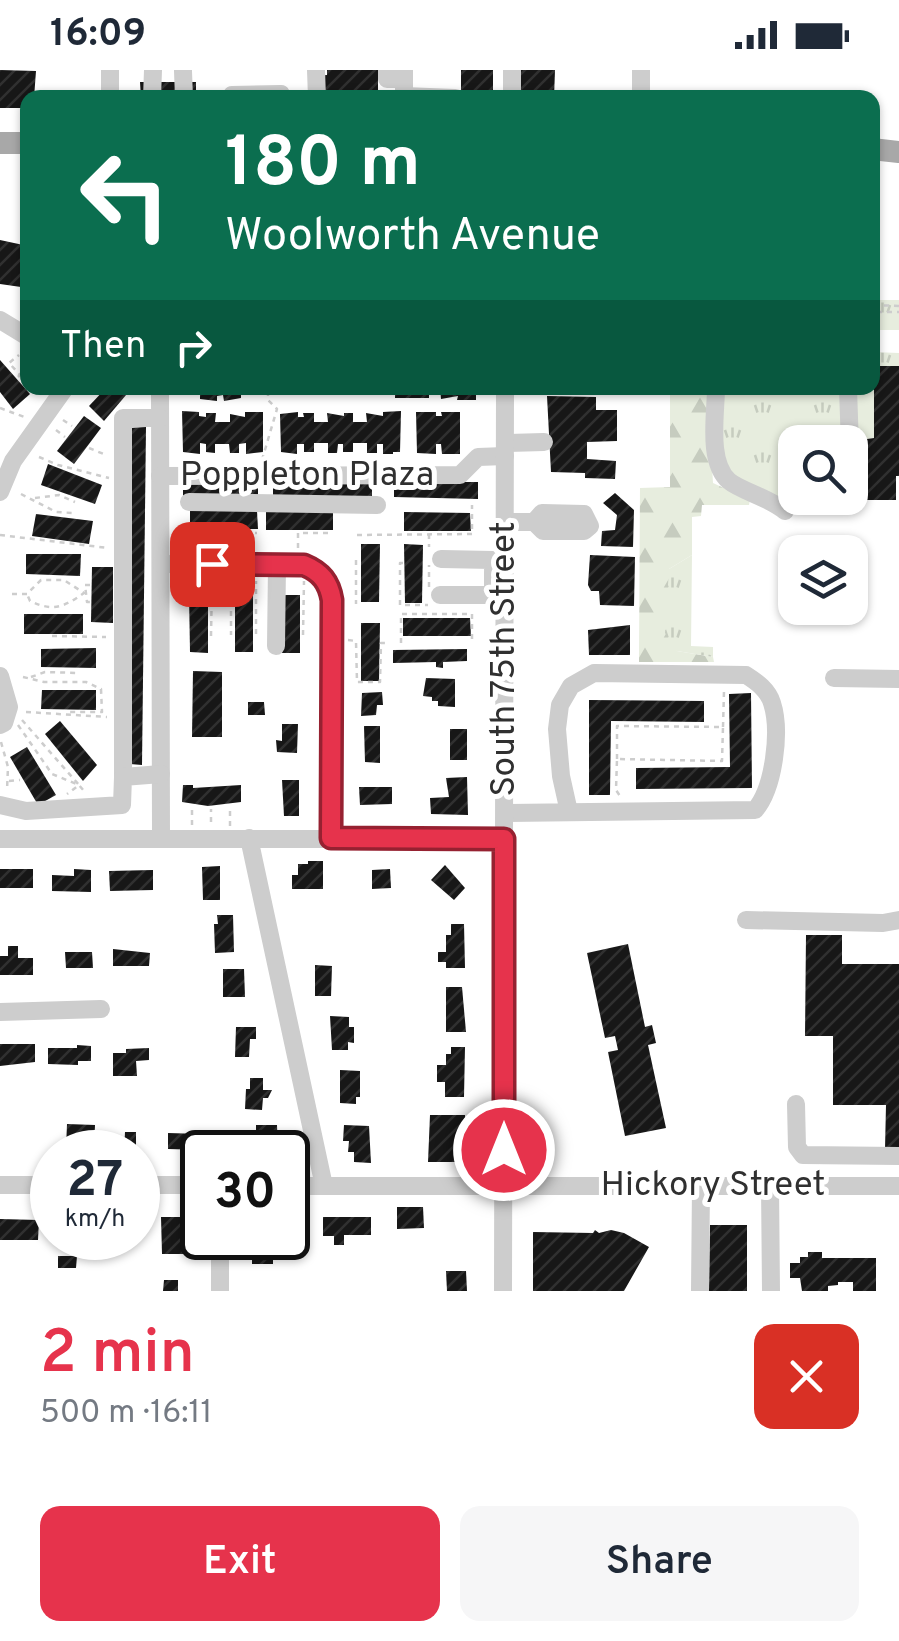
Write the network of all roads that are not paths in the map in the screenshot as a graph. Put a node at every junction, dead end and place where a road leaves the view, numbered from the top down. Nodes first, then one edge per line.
1 (387, 70) edge
2 (409, 89) edge
3 (0, 320) edge
4 (20, 343) edge
5 (61, 395) edge
6 (160, 395) edge
7 (504, 395) edge
8 (716, 395) edge
9 (848, 395) edge
10 (160, 418) junction
11 (849, 425) edge
12 (544, 442) dead end
13 (504, 449) junction
14 (160, 476) junction
15 (0, 492) edge
16 (189, 502) dead end
17 (377, 505) dead end
18 (778, 506) edge
19 (504, 522) junction
20 (534, 522) dead end
21 (433, 558) road end
22 (160, 564) junction
23 (277, 565) junction
24 (499, 569) junction
25 (434, 590) road end
26 (276, 646) dead end
27 (0, 676) edge
28 (834, 678) dead end
29 (899, 679) edge
30 (14, 718) edge
31 (160, 774) junction
32 (123, 777) junction
33 (3, 806) edge
34 (504, 812) junction
35 (570, 812) junction
36 (160, 838) junction
37 (239, 838) junction
38 (331, 838) junction
39 (0, 839) edge
40 (504, 839) junction
41 (746, 920) dead end
42 (899, 920) edge
43 (101, 1009) dead end
44 (0, 1012) edge
45 (796, 1104) dead end
46 (899, 1156) edge
47 (0, 1185) edge
48 (30, 1185) edge
49 (310, 1186) edge
50 (324, 1186) junction
51 (504, 1186) junction
52 (701, 1186) junction
53 (770, 1186) junction
54 (899, 1186) edge
55 (220, 1260) edge
56 (220, 1291) edge
57 (503, 1291) edge
58 (700, 1291) edge
59 (771, 1291) edge

1 - 2 street
3 - 4 street
5 - 15 street
6 - 10 street
7 - 13 street, South 75th Street
8 - 18 street
9 - 11 street
10 - 14 street
10 - 32 street
12 - 13 street
13 - 14 street, Poppleton Plaza
13 - 19 street, South 75th Street
14 - 22 street
16 - 17 street
19 - 20 street
19 - 24 street, South 75th Street
21 - 24 street
22 - 23 street
22 - 31 street
23 - 26 street
23 - 38 street
24 - 25 street
24 - 34 street, South 75th Street
27 - 30 street
28 - 29 street
31 - 32 street
31 - 36 street
32 - 33 street
34 - 35 street
34 - 40 street, South 75th Street
35 - 35 street
36 - 37 street
36 - 39 street
37 - 38 street
37 - 50 street
38 - 40 street
40 - 51 street, South 75th Street
41 - 42 street
43 - 44 street
45 - 46 street
47 - 48 street
49 - 50 street, Hickory Street
50 - 51 street, Hickory Street
51 - 52 street, Hickory Street
51 - 57 street, South 75th Street
52 - 53 street, Hickory Street
52 - 58 street
53 - 54 street, Hickory Street
53 - 59 street
55 - 56 street

